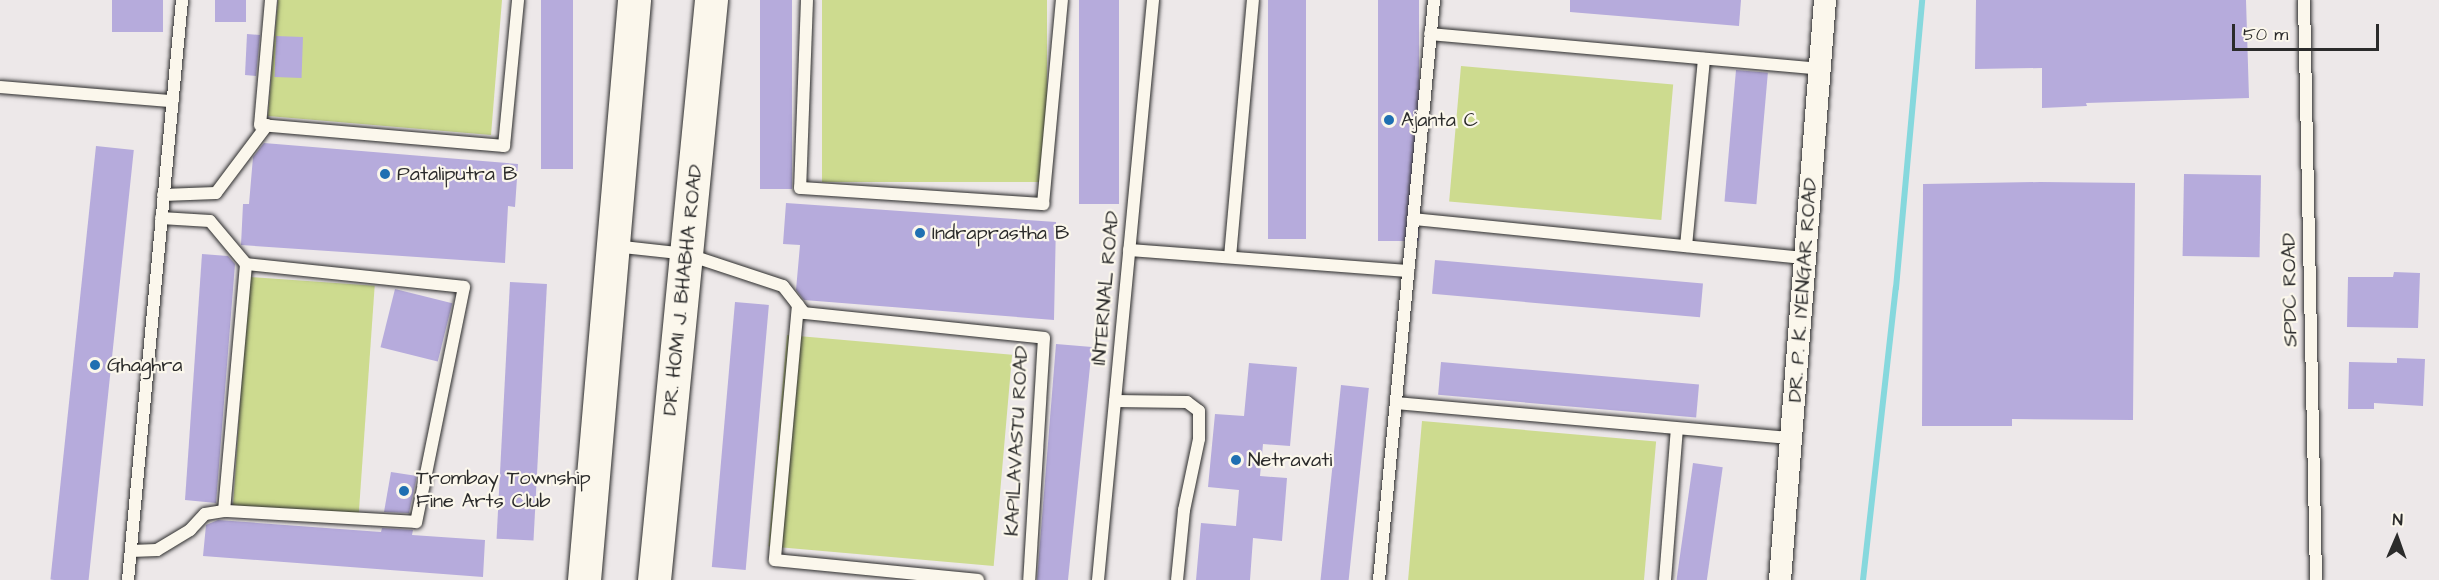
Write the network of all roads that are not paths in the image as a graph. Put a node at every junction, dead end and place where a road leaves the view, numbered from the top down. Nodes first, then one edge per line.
1 (182, 0) edge
2 (272, 0) edge
3 (518, 0) edge
4 (633, 0) edge
5 (711, 0) edge
6 (807, 0) edge
7 (1062, 0) edge
8 (1153, 0) edge
9 (1253, 0) edge
10 (1434, 0) edge
11 (1825, 0) edge
12 (2304, 0) edge
13 (1430, 34) junction
14 (1704, 59) junction
15 (1820, 69) junction
16 (0, 87) edge
17 (172, 101) junction
18 (267, 125) junction
19 (163, 195) junction
20 (161, 218) junction
21 (1413, 219) junction
22 (613, 246) junction
23 (1686, 246) junction
24 (1129, 250) junction
25 (686, 254) junction
26 (1230, 257) junction
27 (1805, 258) junction
28 (246, 264) junction
29 (1408, 271) junction
30 (798, 305) junction
31 (1115, 401) junction
32 (1396, 403) junction
33 (1677, 429) junction
34 (1791, 438) junction
35 (224, 511) junction
36 (131, 551) junction
37 (128, 580) edge
38 (584, 580) edge
39 (654, 580) edge
40 (978, 580) edge
41 (1029, 580) edge
42 (1098, 580) edge
43 (1177, 580) edge
44 (1379, 580) edge
45 (1665, 580) edge
46 (1780, 580) edge
47 (2316, 580) edge

1 - 17 lane
2 - 18 lane
3 - 18 lane
4 - 22 street
5 - 25 street, DR. HOMI J. BHABHA ROAD
6 - 7 lane
8 - 24 lane, INTERNAL ROAD
9 - 26 lane
10 - 13 lane
11 - 15 street, DR. P. K. IYENGAR ROAD
12 - 47 lane, SPDC ROAD
13 - 14 lane
13 - 21 lane
14 - 15 lane
14 - 23 lane
15 - 27 street, DR. P. K. IYENGAR ROAD
16 - 17 lane
17 - 19 lane
18 - 19 lane
19 - 20 lane
20 - 28 lane
20 - 36 lane
21 - 23 lane
21 - 29 lane
22 - 25 lane, KAPILAVASTU ROAD
22 - 38 street
23 - 27 lane
24 - 26 lane
24 - 31 lane, INTERNAL ROAD
25 - 30 lane, KAPILAVASTU ROAD
25 - 39 street, DR. HOMI J. BHABHA ROAD
26 - 29 lane
27 - 34 street, DR. P. K. IYENGAR ROAD
28 - 35 lane
28 - 35 lane
29 - 32 lane
30 - 40 lane
30 - 41 lane, KAPILAVASTU ROAD
31 - 42 lane, INTERNAL ROAD
31 - 43 lane
32 - 33 lane
32 - 44 lane
33 - 34 lane
33 - 45 lane
34 - 46 street, DR. P. K. IYENGAR ROAD
35 - 36 lane
36 - 37 lane

